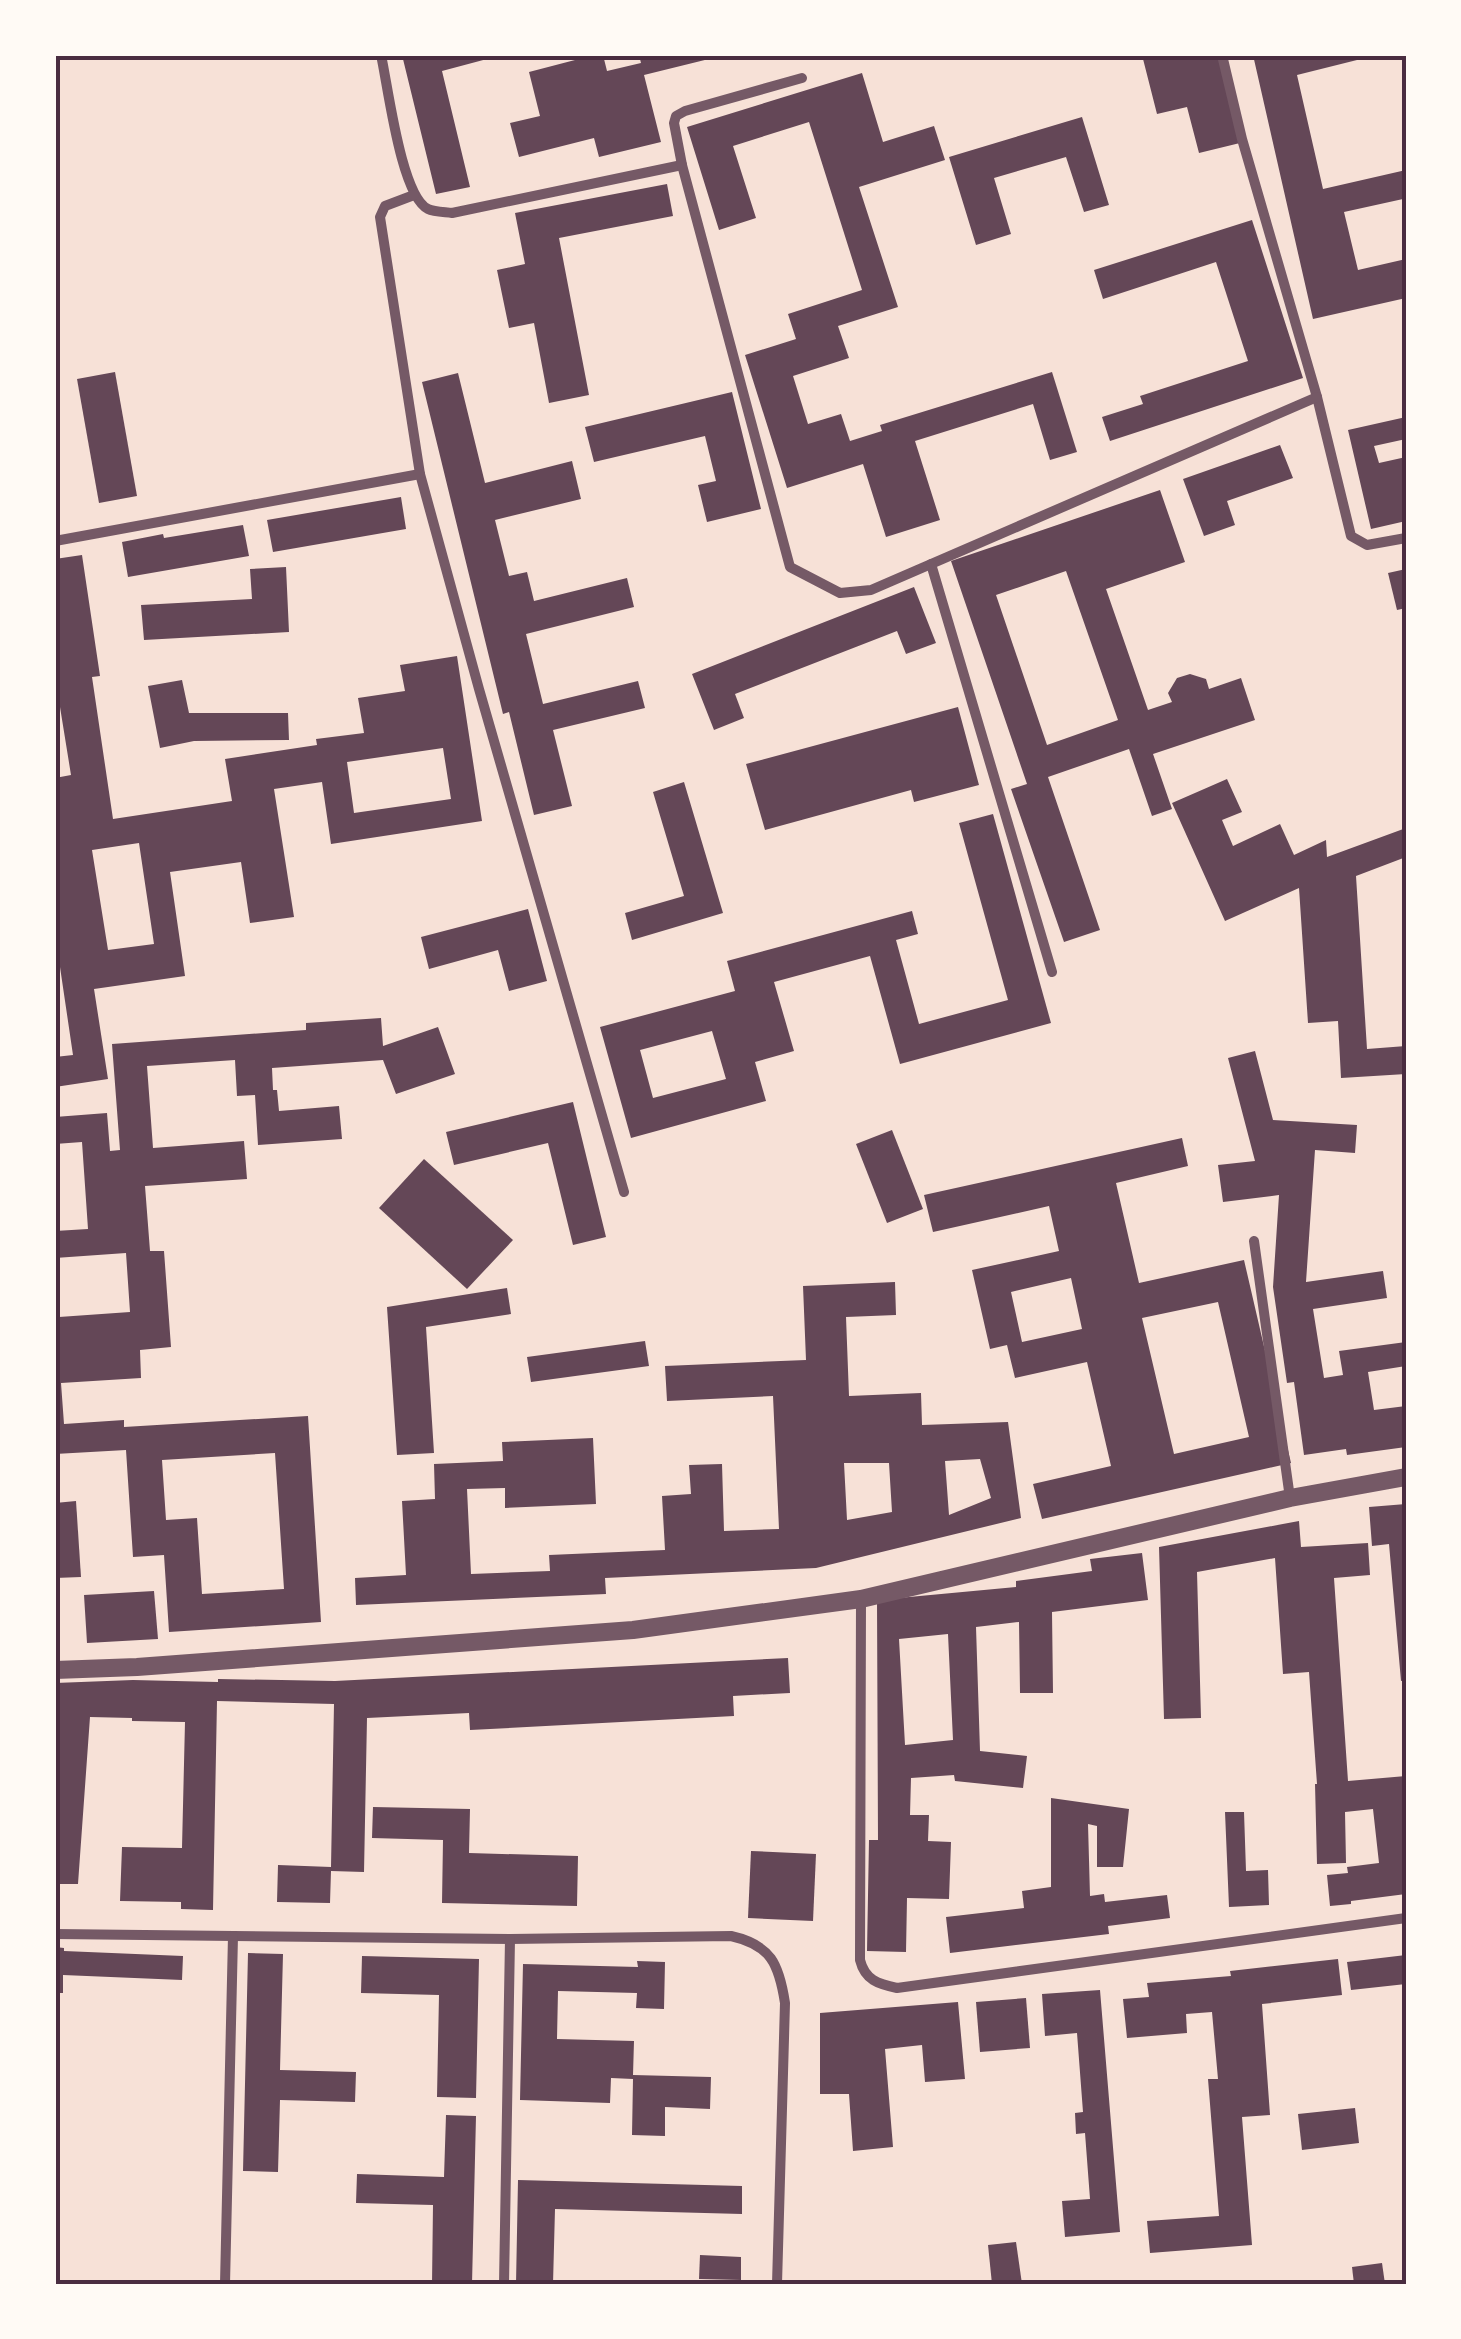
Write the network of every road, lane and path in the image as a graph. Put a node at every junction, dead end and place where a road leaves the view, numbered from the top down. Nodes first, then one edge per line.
1 (382, 55) edge
2 (1222, 55) edge
3 (802, 78) dead end
4 (682, 165) junction
5 (414, 195) junction
6 (1317, 397) junction
7 (420, 474) junction
8 (1406, 538) edge
9 (55, 541) edge
10 (932, 564) junction
11 (1052, 972) dead end
12 (624, 1192) dead end
13 (1254, 1240) dead end
14 (1406, 1476) edge
15 (1290, 1498) junction
16 (861, 1599) junction
17 (55, 1670) edge
18 (1406, 1918) edge
19 (55, 1934) edge
20 (233, 1936) junction
21 (510, 1939) junction
22 (225, 2284) edge
23 (504, 2284) edge
24 (777, 2284) edge

1 - 5 street
2 - 6 street
3 - 4 street
4 - 5 street
4 - 10 street
5 - 7 street
6 - 8 street
6 - 10 street
7 - 9 street
7 - 12 street
10 - 11 street
13 - 15 street
14 - 15 street
15 - 16 street
16 - 17 street
16 - 18 street
19 - 20 street
20 - 21 street
20 - 22 street
21 - 23 street
21 - 24 street

